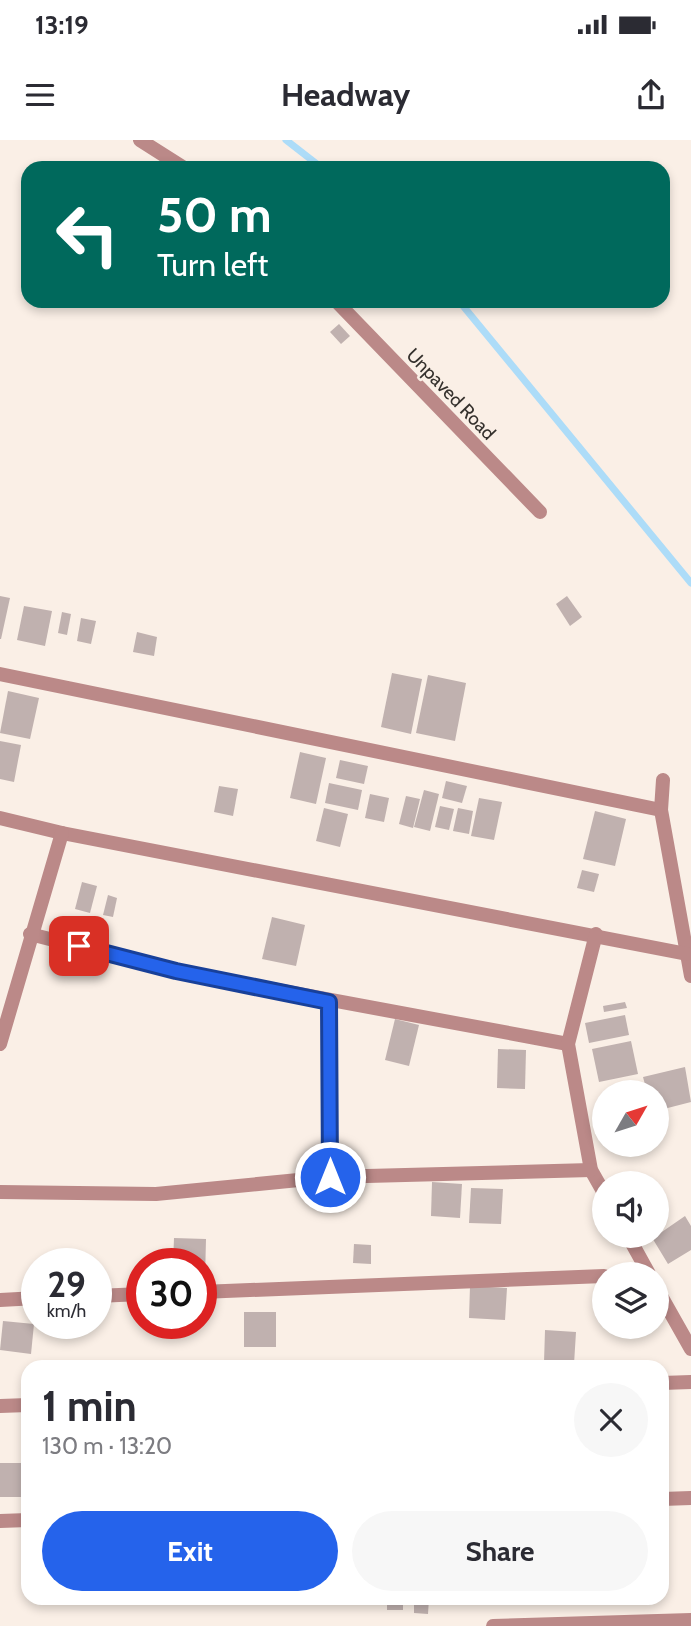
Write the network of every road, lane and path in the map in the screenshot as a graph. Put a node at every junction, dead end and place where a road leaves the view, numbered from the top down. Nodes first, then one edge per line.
1 (141, 140) edge
2 (173, 161) edge
3 (344, 308) edge
4 (540, 512) dead end
5 (0, 674) edge
6 (663, 780) dead end
7 (662, 810) junction
8 (0, 818) edge
9 (62, 833) junction
10 (30, 934) junction
11 (596, 934) junction
12 (687, 954) junction
13 (691, 976) edge
14 (329, 1002) junction
15 (0, 1044) edge
16 (568, 1044) junction
17 (591, 1170) joint
18 (330, 1177) junction
19 (0, 1192) edge
20 (592, 1276) edge
21 (217, 1291) edge
22 (21, 1299) edge
23 (0, 1300) edge
24 (669, 1310) edge
25 (691, 1349) edge
26 (691, 1382) edge
27 (669, 1383) edge
28 (21, 1405) edge
29 (0, 1406) edge
30 (691, 1498) edge
31 (669, 1499) edge
32 (21, 1520) edge
33 (0, 1521) edge
34 (691, 1620) edge
35 (546, 1625) edge
36 (493, 1626) edge

1 - 2 street
3 - 4 street, Unpaved Road
5 - 7 street
6 - 7 street
7 - 12 street
8 - 9 street
9 - 10 street
9 - 11 street
10 - 14 street
10 - 15 street
11 - 12 street
11 - 16 street
12 - 13 street
14 - 16 street
14 - 18 street
16 - 17 street
17 - 18 street
18 - 19 street
20 - 21 street
22 - 23 street
24 - 25 street
26 - 27 street
28 - 29 street
30 - 31 street
32 - 33 street
34 - 35 street
35 - 36 street

